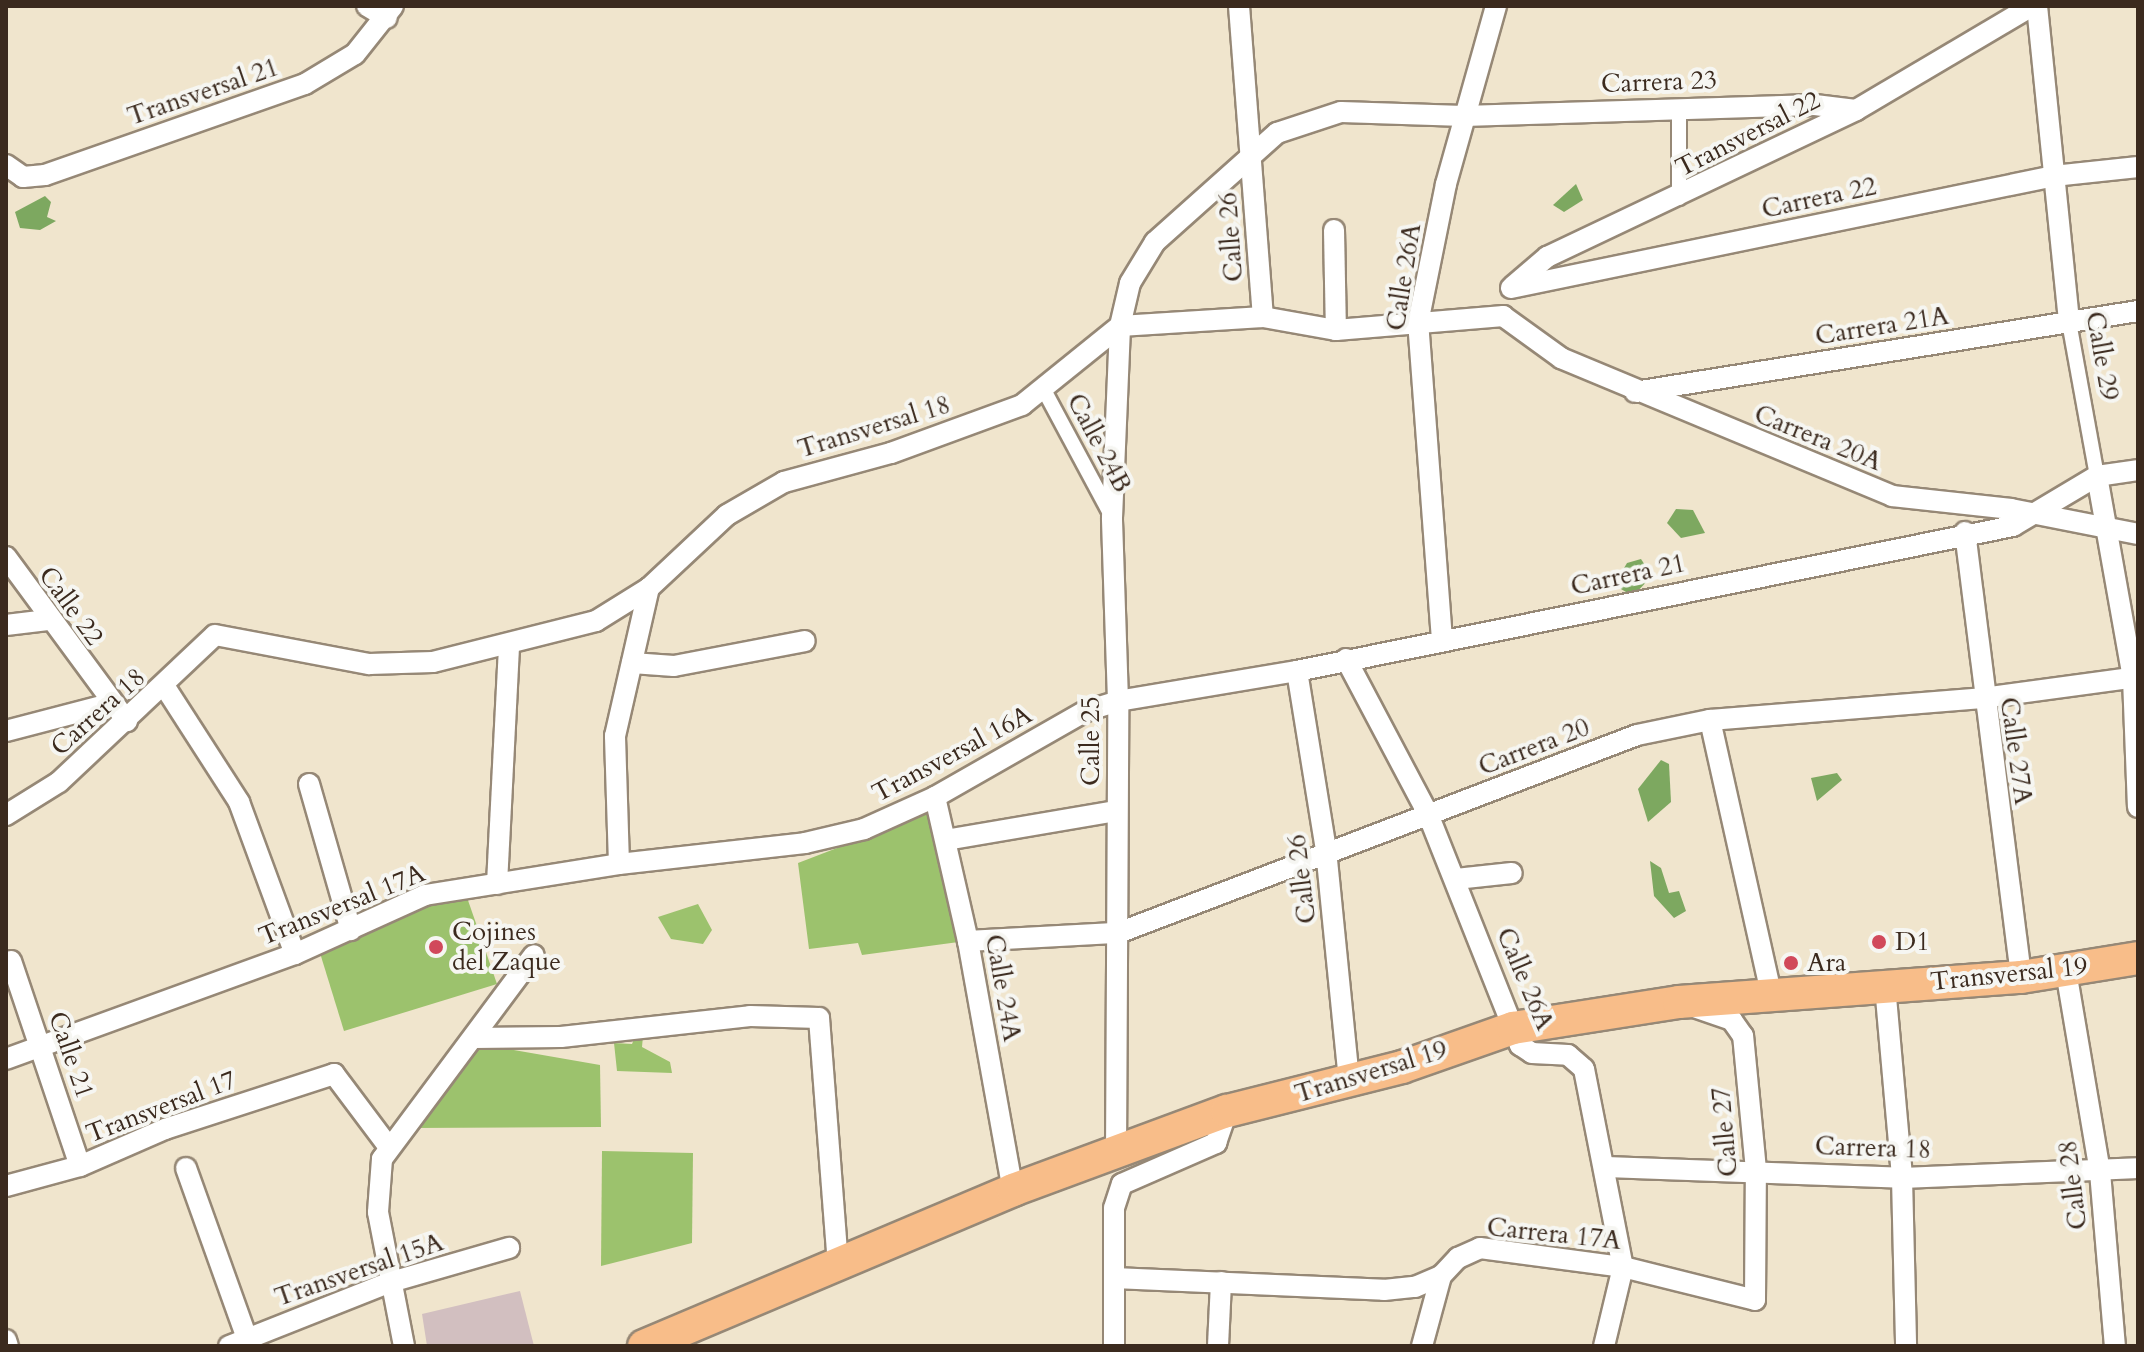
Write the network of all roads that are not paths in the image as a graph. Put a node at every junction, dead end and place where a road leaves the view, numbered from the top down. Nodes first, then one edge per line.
1 (367, 6) edge
2 (1239, 6) edge
3 (1496, 6) edge
4 (2034, 6) edge
5 (390, 12) edge
6 (1679, 107) junction
7 (1856, 110) junction
8 (1464, 116) junction
9 (1251, 152) junction
10 (6, 165) edge
11 (2138, 167) edge
12 (2054, 176) junction
13 (1679, 198) junction
14 (1334, 230) dead end
15 (1511, 288) junction
16 (2138, 311) edge
17 (1503, 316) junction
18 (1263, 317) junction
19 (2069, 322) junction
20 (1418, 323) junction
21 (1120, 326) junction
22 (1336, 330) junction
23 (1044, 390) junction
24 (1635, 392) junction
25 (2138, 470) edge
26 (2097, 476) junction
27 (2032, 513) junction
28 (1112, 518) junction
29 (2105, 527) junction
30 (1965, 532) junction
31 (2138, 534) edge
32 (6, 557) edge
33 (649, 588) junction
34 (48, 620) junction
35 (6, 625) edge
36 (215, 635) joint
37 (1442, 640) junction
38 (805, 641) dead end
39 (509, 645) junction
40 (1346, 659) junction
41 (632, 663) junction
42 (1297, 671) junction
43 (2136, 678) edge
44 (165, 687) junction
45 (1982, 698) junction
46 (1118, 701) junction
47 (110, 704) junction
48 (1710, 720) junction
49 (127, 721) junction
50 (6, 731) edge
51 (2137, 775) edge
52 (309, 784) dead end
53 (935, 797) junction
54 (2138, 807) edge
55 (1116, 811) junction
56 (1428, 814) junction
57 (6, 815) edge
58 (946, 840) junction
59 (1326, 850) junction
60 (710, 853) joint
61 (619, 864) junction
62 (1512, 873) dead end
63 (1456, 879) junction
64 (497, 884) junction
65 (351, 930) junction
66 (1118, 933) junction
67 (968, 941) junction
68 (295, 954) junction
69 (534, 955) dead end
70 (2138, 958) edge
71 (11, 961) dead end
72 (2066, 971) junction
73 (2021, 977) junction
74 (1885, 986) junction
75 (1771, 994) junction
76 (1679, 1002) junction
77 (1513, 1028) junction
78 (474, 1038) junction
79 (40, 1045) junction
80 (6, 1059) edge
81 (1349, 1082) junction
82 (1227, 1111) junction
83 (388, 1146) junction
84 (1116, 1156) junction
85 (80, 1166) junction
86 (1606, 1167) junction
87 (186, 1168) dead end
88 (2138, 1168) edge
89 (1756, 1170) junction
90 (2100, 1172) junction
91 (1902, 1178) junction
92 (6, 1186) edge
93 (1013, 1190) junction
94 (509, 1248) dead end
95 (838, 1264) junction
96 (1623, 1267) junction
97 (1441, 1276) junction
98 (1114, 1278) junction
99 (391, 1282) junction
100 (1221, 1282) junction
101 (1755, 1300) joint
102 (6, 1340) edge
103 (238, 1342) edge
104 (8, 1346) edge
105 (404, 1346) edge
106 (644, 1346) edge
107 (1114, 1346) edge
108 (1218, 1346) edge
109 (1422, 1346) edge
110 (1604, 1346) edge
111 (1906, 1346) edge
112 (2115, 1346) edge

1 - 5 street
2 - 9 street, Calle 26
3 - 8 street, Calle 26A
4 - 7 street, Transversal 22
4 - 12 street, Calle 29
5 - 10 street, Transversal 21
6 - 7 street, Carrera 23
6 - 8 street, Carrera 23
6 - 13 street
7 - 13 street, Transversal 22
8 - 9 street, Carrera 23
8 - 20 street, Calle 26A
9 - 18 street, Calle 26
9 - 21 street, Calle 25
11 - 12 street, Carrera 22
12 - 15 street, Carrera 22
12 - 19 street, Calle 29
13 - 15 street, Transversal 22
14 - 22 street
15 - 17 street
16 - 19 street, Carrera 21A
17 - 20 street
17 - 24 street, Carrera 20A
18 - 21 street
18 - 22 street
19 - 24 street, Carrera 21A
19 - 26 street, Calle 29
20 - 22 street
20 - 37 street, Calle 26A
21 - 23 street, Transversal 18
21 - 28 street, Calle 25
23 - 28 street, Calle 24B
23 - 33 street, Transversal 18
24 - 27 street, Carrera 20A
25 - 26 street, Carrera 21
26 - 27 street, Carrera 21
26 - 29 street, Calle 29
27 - 29 street, Carrera 20A
27 - 30 street, Carrera 21
28 - 46 street, Calle 25
29 - 31 street, Carrera 20A
29 - 43 street, Calle 29
30 - 37 street, Carrera 21
30 - 45 street, Calle 27A
32 - 34 street, Calle 22
33 - 39 street, Transversal 18
33 - 41 street
34 - 35 street
34 - 47 street, Calle 22
36 - 39 street, Transversal 18
36 - 44 street, Carrera 18
37 - 40 street, Carrera 21
38 - 41 street
39 - 64 street
40 - 42 street, Carrera 21
40 - 56 street, Calle 26A
41 - 61 street
42 - 46 street, Carrera 21
42 - 59 street, Calle 26
43 - 45 street, Carrera 20
43 - 51 street, Calle 29
44 - 49 street, Carrera 18
44 - 68 street
45 - 48 street, Carrera 20
45 - 73 street, Calle 27A
46 - 53 street, Transversal 16A
46 - 55 street, Calle 25
47 - 49 street, Calle 22
47 - 50 street
48 - 56 street, Carrera 20
48 - 75 street
49 - 57 street, Carrera 18
51 - 54 street, Calle 29
52 - 65 street
53 - 58 street, Calle 24A
53 - 60 street, Transversal 16A
55 - 58 street
55 - 66 street, Calle 25
56 - 59 street, Carrera 20
56 - 63 street, Calle 26A
58 - 67 street, Calle 24A
59 - 66 street, Carrera 20
59 - 81 street, Calle 26
60 - 61 street, Transversal 17A
61 - 64 street, Transversal 17A
62 - 63 street
63 - 77 street, Calle 26A
64 - 65 street, Transversal 17A
65 - 68 street, Transversal 17A
66 - 67 street, Carrera 20
66 - 84 street, Calle 25
67 - 93 street, Calle 24A
68 - 79 street, Transversal 17A
69 - 78 street
70 - 72 main road, Transversal 19
71 - 79 street, Calle 21
72 - 73 main road, Transversal 19
72 - 90 street, Calle 28
73 - 74 main road, Transversal 19
74 - 75 main road, Transversal 19
74 - 91 street
75 - 76 main road, Transversal 19
76 - 77 main road, Transversal 19
76 - 89 street, Calle 27
77 - 81 main road, Transversal 19
77 - 86 street, Calle 26A
78 - 83 street
78 - 95 street
79 - 80 street, Transversal 17A
79 - 85 street, Calle 21
81 - 82 main road, Transversal 19
82 - 84 main road, Transversal 19
82 - 98 street
83 - 85 street, Transversal 17
83 - 99 street
84 - 93 main road, Transversal 19
85 - 92 street, Transversal 17
86 - 89 street, Carrera 18
86 - 96 street, Calle 26A
87 - 103 street
88 - 90 street, Carrera 18
89 - 91 street, Carrera 18
89 - 101 street, Calle 27
90 - 91 street, Carrera 18
90 - 112 street, Calle 28
91 - 111 street
93 - 95 main road, Transversal 19
94 - 99 street, Transversal 15A
95 - 106 main road, Transversal 19
96 - 97 street, Carrera 17A
96 - 101 street, Carrera 17A
96 - 110 street, Calle 26A
97 - 100 street, Carrera 17A
97 - 109 street
98 - 100 street, Carrera 17A
98 - 107 street
99 - 103 street, Transversal 15A
99 - 105 street
100 - 108 street
102 - 104 street

